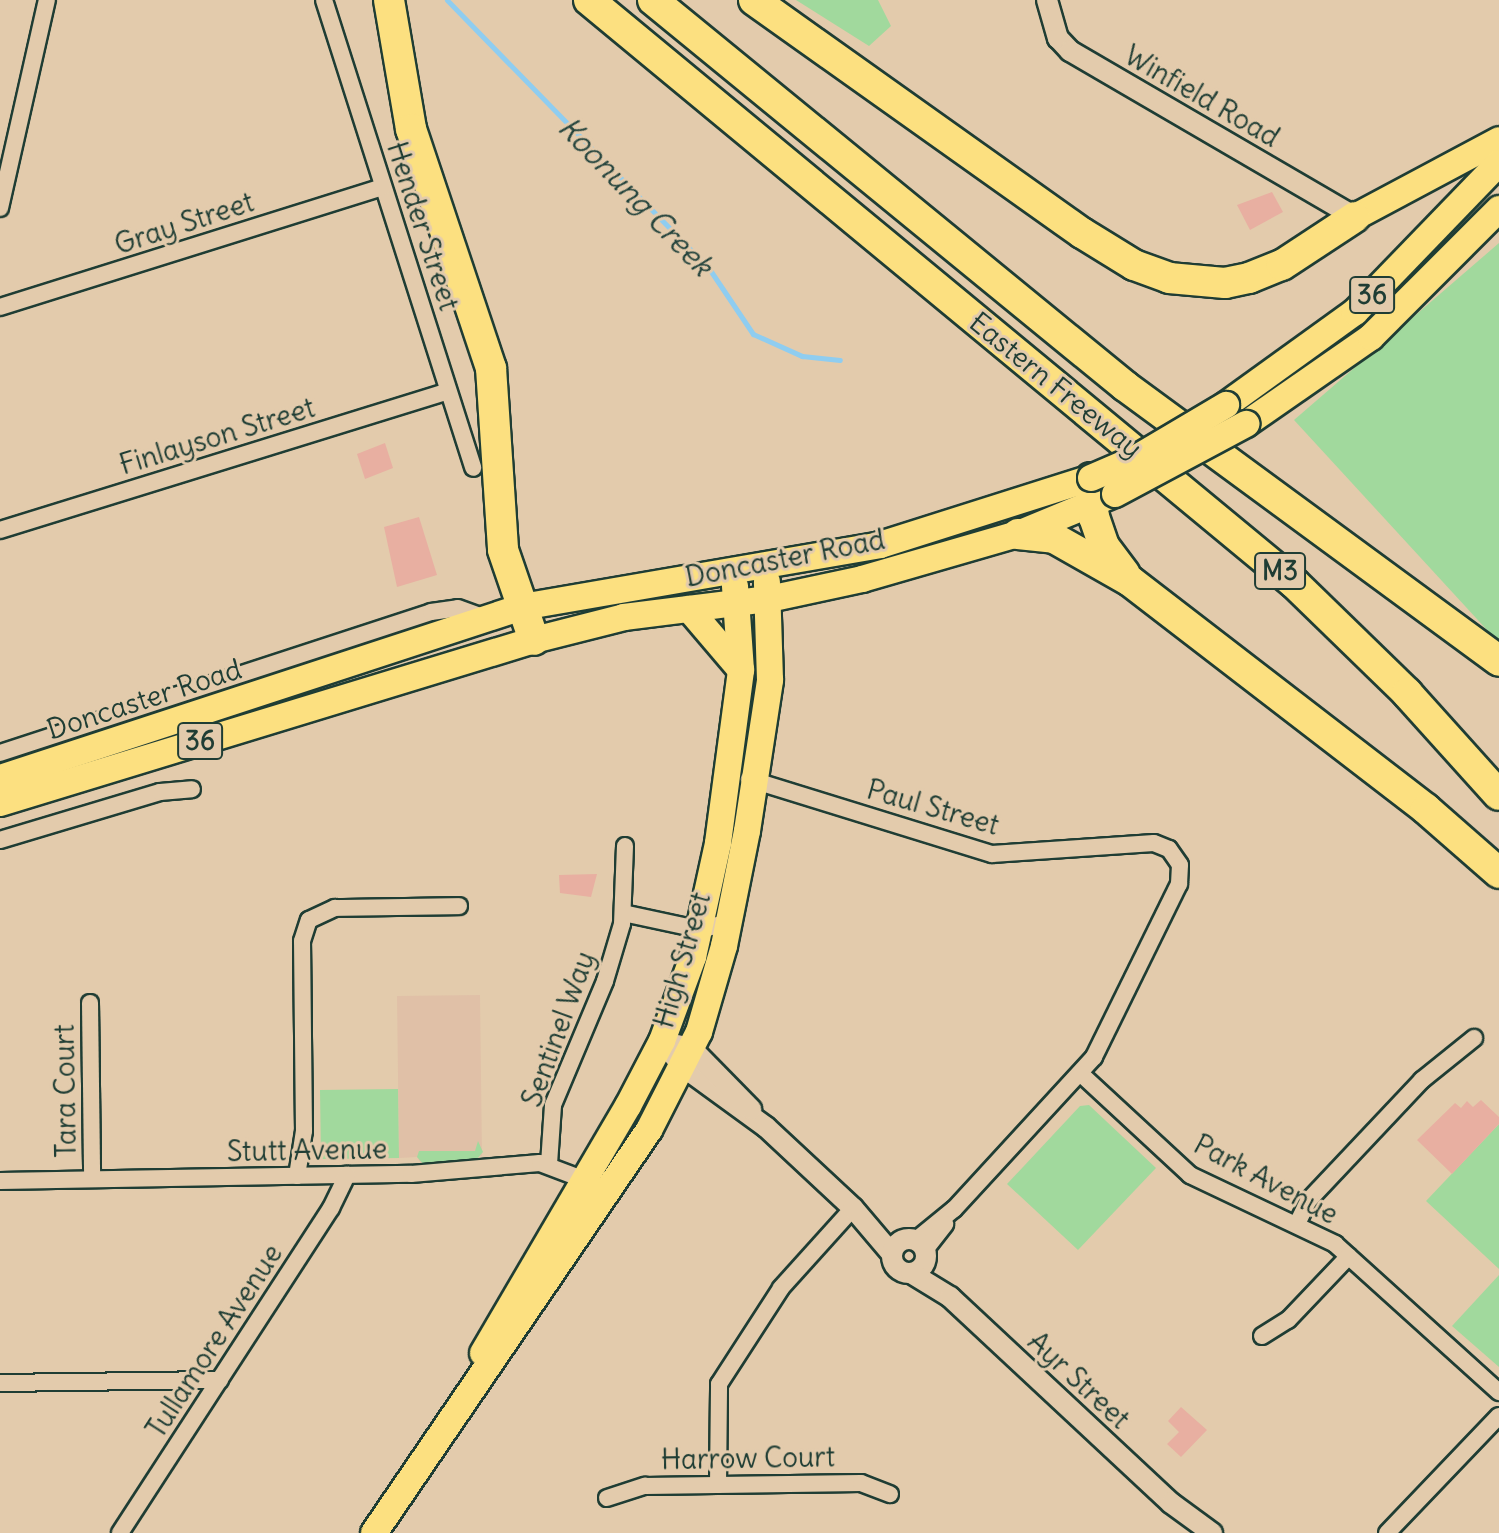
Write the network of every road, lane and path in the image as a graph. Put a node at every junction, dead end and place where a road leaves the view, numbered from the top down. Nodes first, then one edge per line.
1 (47, 0) edge
2 (324, 0) edge
3 (389, 0) edge
4 (589, 0) edge
5 (653, 0) edge
6 (754, 0) edge
7 (1047, 0) edge
8 (1499, 140) edge
9 (1499, 163) edge
10 (383, 187) junction
11 (0, 208) edge
12 (1499, 209) edge
13 (1355, 217) junction
14 (0, 307) edge
15 (448, 391) junction
16 (473, 468) dead end
17 (1099, 492) junction
18 (0, 530) edge
19 (1018, 534) junction
20 (765, 567) junction
21 (733, 572) junction
22 (1130, 581) junction
23 (813, 590) junction
24 (769, 599) junction
25 (737, 604) junction
26 (522, 607) junction
27 (689, 609) junction
28 (490, 619) junction
29 (534, 640) junction
30 (771, 644) junction
31 (471, 660) junction
32 (1499, 661) edge
33 (361, 662) junction
34 (741, 670) junction
35 (0, 753) edge
36 (727, 774) junction
37 (0, 778) edge
38 (754, 780) junction
39 (192, 789) dead end
40 (1499, 795) edge
41 (0, 803) edge
42 (0, 840) edge
43 (625, 846) dead end
44 (1499, 873) edge
45 (459, 906) dead end
46 (623, 913) junction
47 (729, 921) junction
48 (702, 930) junction
49 (90, 1003) dead end
50 (1474, 1038) dead end
51 (662, 1041) junction
52 (686, 1057) junction
53 (1081, 1074) junction
54 (549, 1164) junction
55 (347, 1175) junction
56 (305, 1176) junction
57 (92, 1179) junction
58 (0, 1181) edge
59 (597, 1186) junction
60 (853, 1208) junction
61 (1304, 1227) junction
62 (912, 1253) junction
63 (1349, 1256) junction
64 (1262, 1336) dead end
65 (220, 1380) junction
66 (0, 1383) edge
67 (1499, 1392) edge
68 (1499, 1416) edge
69 (718, 1485) junction
70 (890, 1494) dead end
71 (607, 1498) dead end
72 (1171, 1503) junction
73 (120, 1533) edge
74 (374, 1533) edge
75 (1194, 1533) edge
76 (1212, 1533) edge
77 (1387, 1533) edge

1 - 11 street
2 - 10 street, Hender Street
3 - 26 highway
4 - 40 highway, Eastern Freeway / M3
5 - 32 highway, Eastern Freeway / M3
6 - 13 highway
7 - 13 street, Winfield Road
8 - 13 main road
9 - 17 main road, Doncaster Road / 36, bridge
10 - 14 street, Gray Street
10 - 15 street, Hender Street
12 - 17 main road, Doncaster Road / 36, bridge
15 - 16 street, Hender Street
15 - 18 street, Finlayson Street
17 - 19 main road, Doncaster Road / 36
17 - 20 main road, Doncaster Road / 36
17 - 22 highway
19 - 22 highway
19 - 23 main road, Doncaster Road / 36
20 - 21 main road, Doncaster Road / 36
20 - 24 main road, High Street
21 - 25 main road, High Street
21 - 26 main road, Doncaster Road / 36
22 - 44 highway
23 - 24 main road, Doncaster Road / 36
23 - 30 main road
24 - 25 main road, Doncaster Road / 36
24 - 30 main road, High Street
25 - 27 main road, Doncaster Road / 36
25 - 34 main road, High Street
26 - 28 main road, Doncaster Road / 36
26 - 29 highway
27 - 29 main road, Doncaster Road / 36
27 - 34 main road
28 - 33 main road, Doncaster Road / 36
28 - 35 street, Doncaster Road
29 - 31 main road, Doncaster Road / 36
30 - 38 main road, High Street
31 - 33 main road
31 - 41 main road, Doncaster Road / 36
33 - 37 main road, Doncaster Road / 36
34 - 36 main road, High Street
36 - 38 street, Paul Street
36 - 48 main road, High Street
38 - 47 main road, High Street
38 - 53 street, Paul Street
39 - 42 street
43 - 46 street, Sentinel Way
45 - 56 street
46 - 48 street
46 - 54 street, Sentinel Way
47 - 48 street
47 - 52 main road, High Street
48 - 51 main road, High Street
49 - 57 street, Tara Court
50 - 61 street
51 - 52 street, Ayr Street
51 - 59 main road, High Street
52 - 59 main road, High Street
52 - 60 street, Ayr Street
53 - 61 street, Park Avenue
53 - 62 street
54 - 55 street, Stutt Avenue
54 - 59 street, Stutt Avenue
55 - 56 street, Stutt Avenue
55 - 65 street, Tullamore Avenue
56 - 57 street, Stutt Avenue
57 - 58 street, Stutt Avenue
59 - 74 main road, High Street
60 - 62 street, Ayr Street
60 - 69 street
61 - 63 street, Park Avenue
62 - 72 street, Ayr Street
63 - 64 street
63 - 67 street, Park Avenue
65 - 66 street
65 - 73 street, Tullamore Avenue
68 - 77 street
69 - 70 street, Harrow Court
69 - 71 street, Harrow Court
72 - 75 street, Ayr Street
72 - 76 street, Ayr Street

